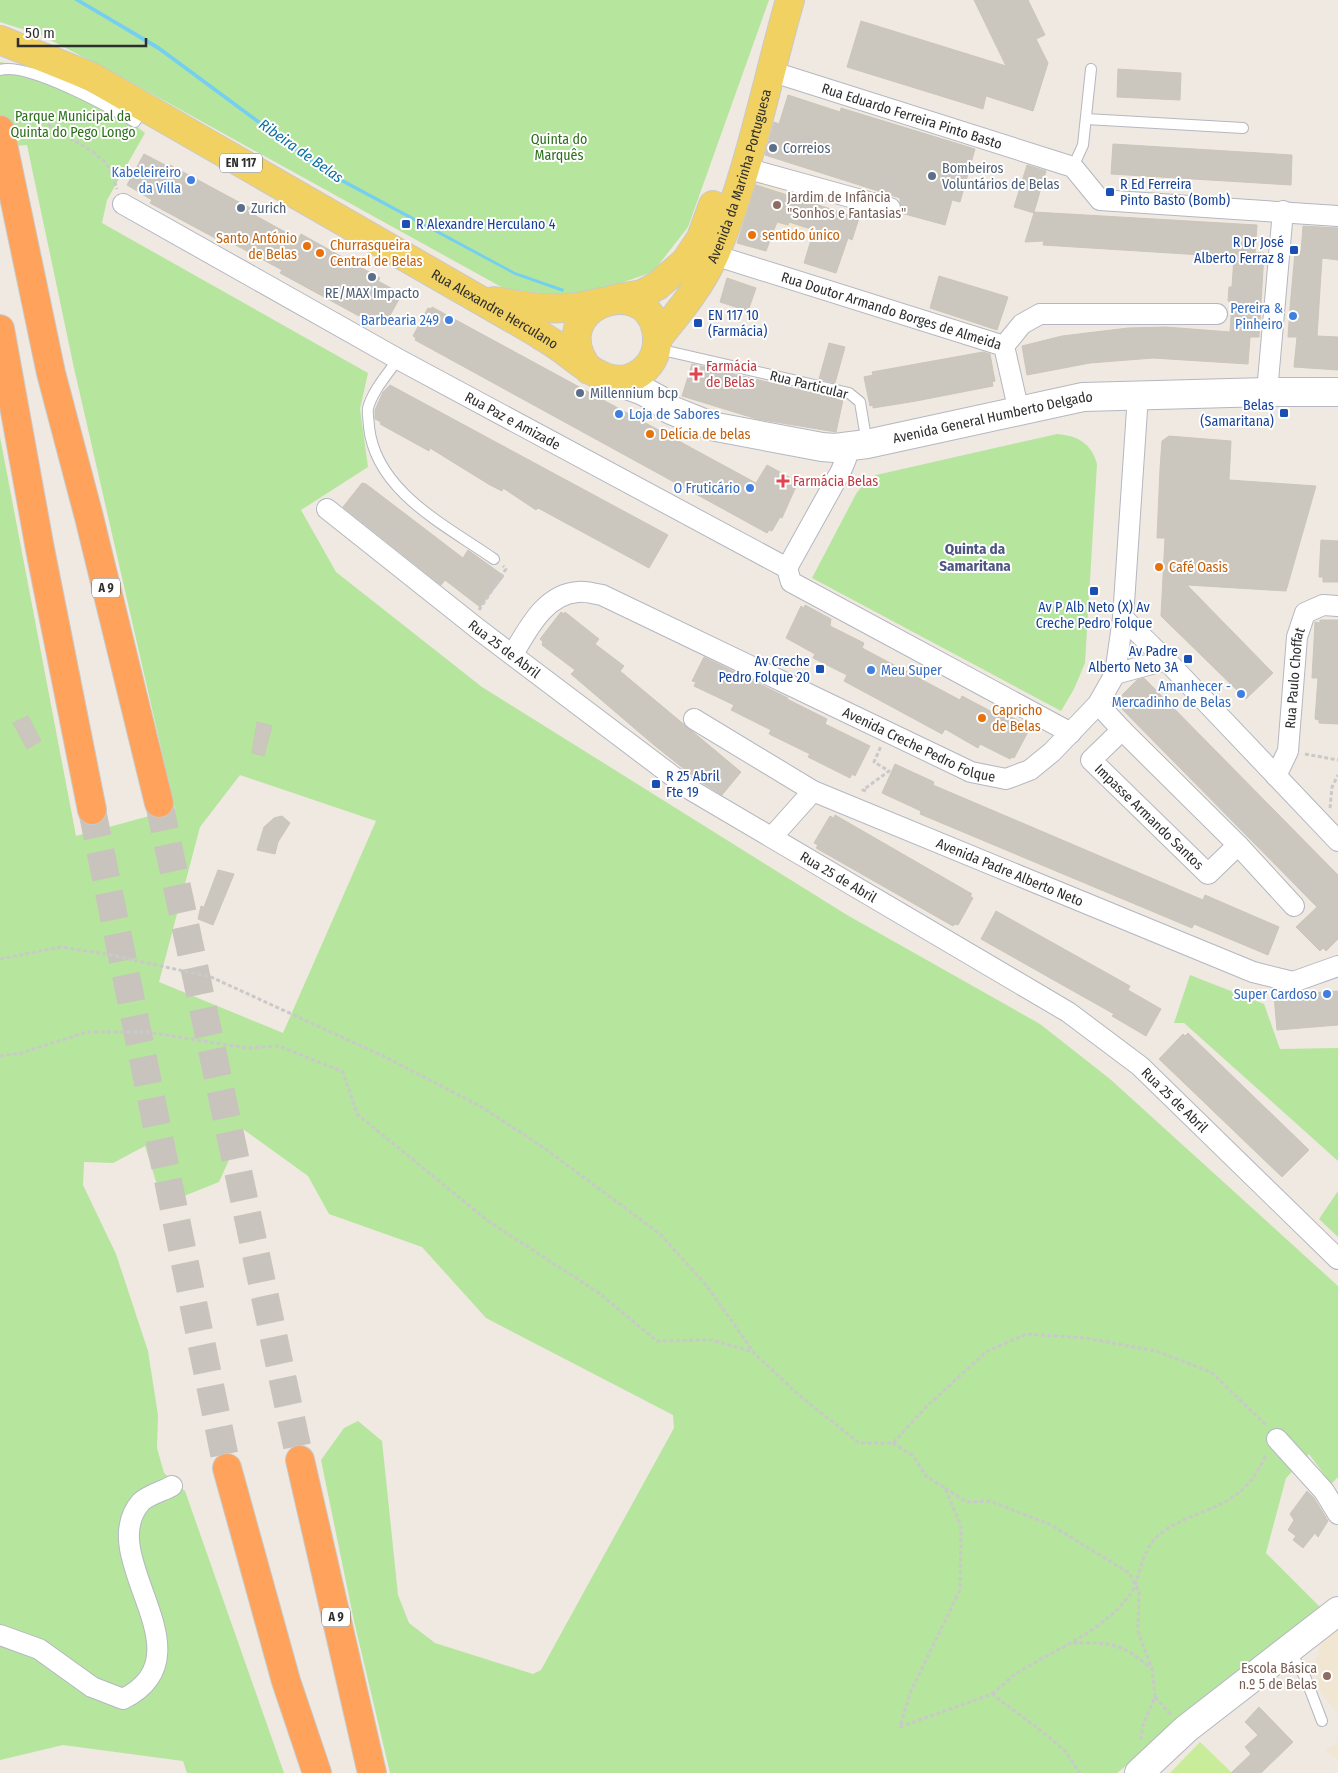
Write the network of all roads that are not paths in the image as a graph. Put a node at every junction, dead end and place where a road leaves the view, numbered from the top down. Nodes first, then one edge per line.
1 (782, 0) edge
2 (790, 0) edge
3 (0, 40) edge
4 (1090, 69) dead end
5 (0, 70) edge
6 (770, 71) junction
7 (144, 107) junction
8 (1086, 119) junction
9 (7, 124) edge
10 (1243, 128) dead end
11 (1072, 167) junction
12 (745, 168) junction
13 (123, 204) road end
14 (890, 208) dead end
15 (1283, 212) junction
16 (1338, 216) edge
17 (714, 255) junction
18 (475, 298) junction
19 (608, 301) junction
20 (1217, 314) dead end
21 (0, 329) edge
22 (1004, 346) junction
23 (656, 348) junction
24 (398, 359) junction
25 (601, 375) junction
26 (1266, 392) junction
27 (1338, 392) edge
28 (1138, 395) junction
29 (658, 399) junction
30 (1019, 412) junction
31 (856, 445) junction
32 (327, 509) dead end
33 (494, 560) road end
34 (787, 568) junction
35 (1338, 606) edge
36 (1123, 618) junction
37 (513, 654) junction
38 (1166, 660) junction
39 (1115, 674) junction
40 (1098, 704) junction
41 (694, 719) dead end
42 (1122, 730) junction
43 (1071, 733) junction
44 (1276, 776) junction
45 (813, 791) junction
46 (159, 803) tunnel mouth
47 (92, 810) tunnel mouth
48 (772, 837) junction
49 (1338, 841) edge
50 (1238, 844) junction
51 (1294, 906) dead end
52 (1338, 966) edge
53 (1338, 1259) edge
54 (1277, 1439) road end
55 (300, 1460) tunnel mouth
56 (227, 1468) tunnel mouth
57 (172, 1486) dead end
58 (1338, 1514) edge
59 (1338, 1611) edge
60 (0, 1635) edge
61 (1288, 1648) junction
62 (1322, 1721) dead end
63 (317, 1773) edge
64 (372, 1773) edge
65 (1139, 1773) edge

1 - 19 main road, Avenida da Marinha Portuguesa
2 - 6 main road, Avenida da Marinha Portuguesa
3 - 7 main road, Rua Alexandre Herculano / EN 117
4 - 8 lane
5 - 7 lane
6 - 11 street, Rua Eduardo Ferreira Pinto Basto
6 - 12 main road, Avenida da Marinha Portuguesa
7 - 18 main road, Rua Alexandre Herculano / EN 117
8 - 10 lane
8 - 11 lane
9 - 46 highway, A 9
11 - 15 street
12 - 14 street
12 - 17 main road, Avenida da Marinha Portuguesa
13 - 24 street, Rua Paz e Amizade
15 - 16 street
15 - 26 street
17 - 22 street, Rua Doutor Armando Borges de Almeida
17 - 23 main road, Avenida da Marinha Portuguesa
18 - 19 main road, Avenida da Marinha Portuguesa
18 - 25 main road, Rua Alexandre Herculano
19 - 23 main road
19 - 25 main road, Rua Alexandre Herculano
20 - 22 street
21 - 47 highway
22 - 30 street, Rua Doutor Armando Borges de Almeida
23 - 25 main road
23 - 29 main road
23 - 31 lane, Rua Particular
24 - 33 lane
24 - 34 street, Rua Paz e Amizade
25 - 29 main road, Avenida General Humberto Delgado
26 - 27 main road, Avenida General Humberto Delgado
26 - 28 main road, Avenida General Humberto Delgado
28 - 30 main road, Avenida General Humberto Delgado
28 - 36 street, Avenida Creche Pedro Folque
29 - 31 main road, Avenida General Humberto Delgado
30 - 31 main road, Avenida General Humberto Delgado
31 - 34 street
32 - 37 street, Rua 25 de Abril
34 - 43 street
35 - 44 street, Rua Paulo Choffat
36 - 38 street
36 - 39 street, Avenida Creche Pedro Folque
37 - 43 street, Avenida Creche Pedro Folque
37 - 48 street, Rua 25 de Abril
38 - 39 street
38 - 44 street
39 - 40 street, Avenida Creche Pedro Folque
40 - 42 street
40 - 43 street, Avenida Creche Pedro Folque
41 - 45 street, Avenida Padre Alberto Neto
42 - 50 street
42 - 50 street, Impasse Armando Santos
44 - 49 street
45 - 48 street
45 - 52 street, Avenida Padre Alberto Neto
48 - 53 street, Rua 25 de Abril
50 - 51 street
54 - 58 street
55 - 64 highway, A 9
56 - 63 highway
57 - 60 street
59 - 61 main road
61 - 62 lane
61 - 65 main road

